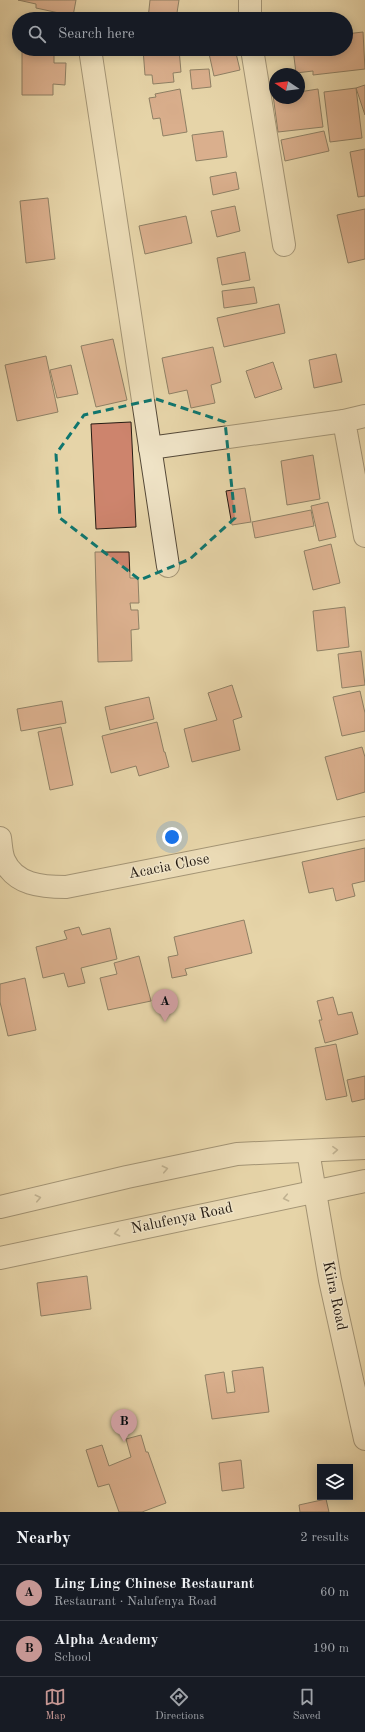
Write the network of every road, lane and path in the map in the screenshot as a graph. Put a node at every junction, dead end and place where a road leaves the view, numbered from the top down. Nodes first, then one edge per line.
1 (250, 0) edge
2 (250, 12) edge
3 (91, 56) edge
4 (253, 56) edge
5 (284, 245) dead end
6 (355, 418) edge
7 (150, 448) junction
8 (365, 536) edge
9 (168, 566) dead end
10 (365, 828) edge
11 (0, 838) edge
12 (365, 1148) edge
13 (308, 1151) junction
14 (365, 1181) edge
15 (315, 1192) junction
16 (0, 1207) edge
17 (0, 1258) edge
18 (365, 1439) edge

1 - 2 street
3 - 7 street
4 - 5 street
6 - 7 street
6 - 8 street
7 - 9 street
10 - 11 street, Acacia Close
13 -> 12 street
13 - 15 street, Kiira Road
16 -> 13 street
14 - 15 street, Nalufenya Road
15 -> 17 street, Nalufenya Road
15 - 18 street, Kiira Road

